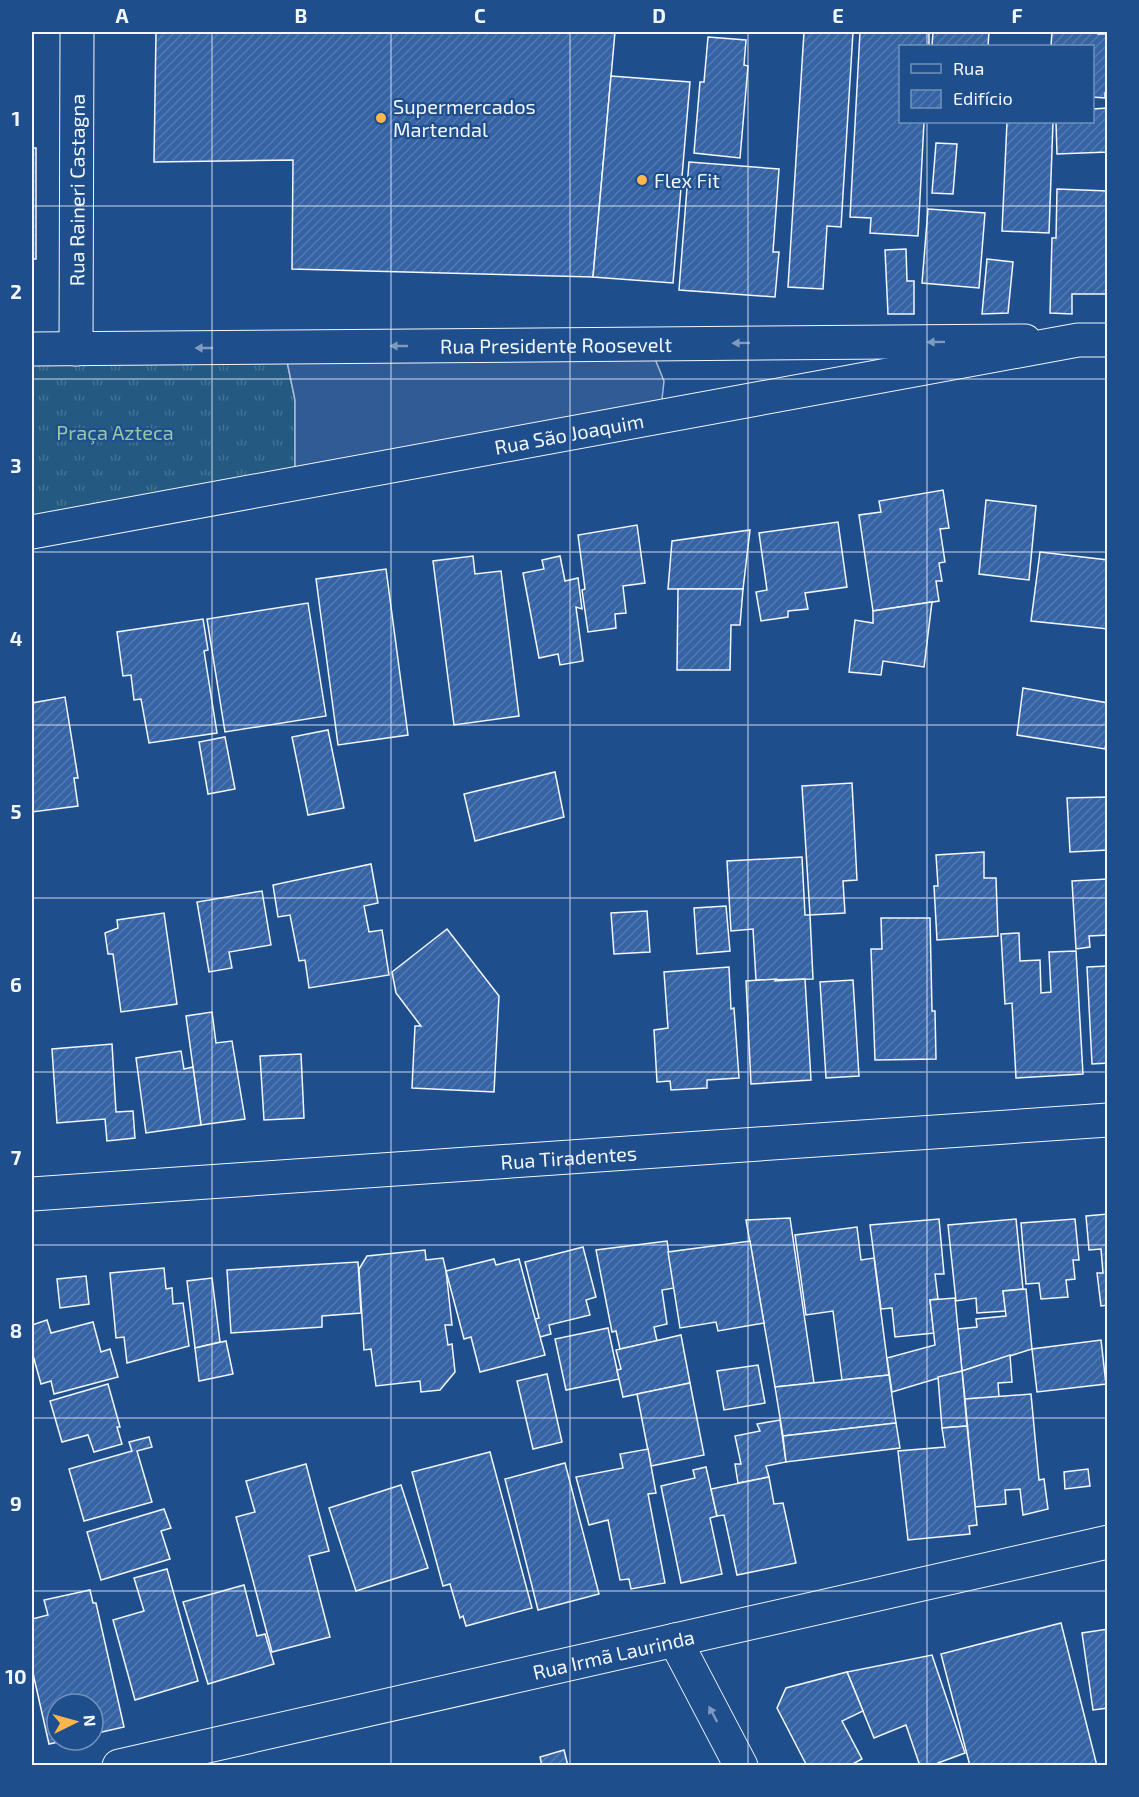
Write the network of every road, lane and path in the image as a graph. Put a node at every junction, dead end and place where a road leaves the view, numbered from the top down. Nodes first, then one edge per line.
1 (77, 32) edge
2 (1093, 340) edge
3 (32, 349) edge
4 (76, 349) junction
5 (32, 532) edge
6 (1107, 1120) edge
7 (32, 1194) edge
8 (1107, 1542) edge
9 (675, 1640) junction
10 (119, 1766) edge
11 (741, 1766) edge

1 - 4 street, Rua Raineri Castagna
2 -> 4 street, Rua Presidente Roosevelt
2 - 5 street, Rua São Joaquim
3 - 4 street, Rua Presidente Roosevelt
6 - 7 street, Rua Tiradentes
8 - 9 street, Rua Irmã Laurinda
9 - 10 street, Rua Irmã Laurinda
11 -> 9 street

